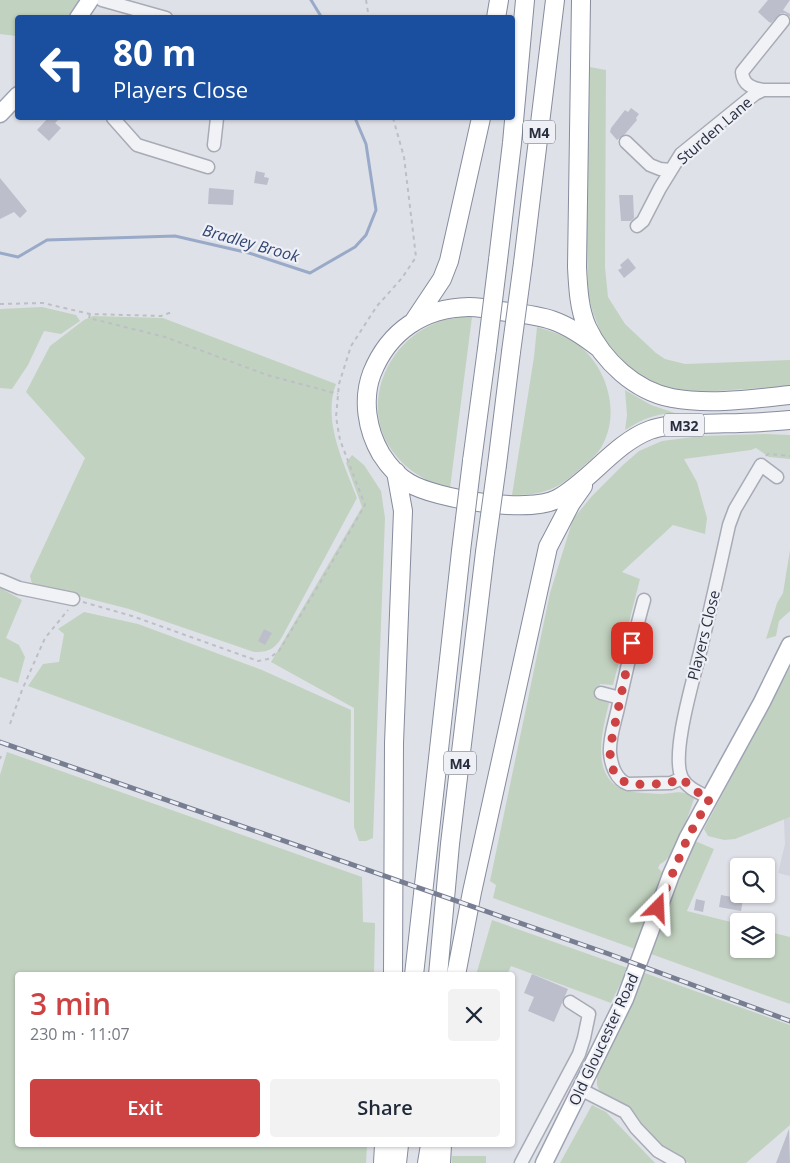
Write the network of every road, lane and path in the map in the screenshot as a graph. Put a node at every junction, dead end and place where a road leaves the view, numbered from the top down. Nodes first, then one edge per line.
1 (90, 0) edge
2 (102, 0) edge
3 (366, 0) edge
4 (498, 0) edge
5 (525, 0) edge
6 (555, 0) edge
7 (581, 0) edge
8 (80, 15) edge
9 (155, 15) edge
10 (368, 15) edge
11 (496, 15) edge
12 (783, 21) dead end
13 (763, 90) junction
14 (790, 90) edge
15 (515, 110) edge
16 (115, 120) edge
17 (217, 120) edge
18 (393, 120) edge
19 (481, 120) edge
20 (514, 120) edge
21 (626, 142) dead end
22 (214, 145) dead end
23 (208, 167) dead end
24 (670, 170) junction
25 (637, 226) dead end
26 (416, 257) dead end
27 (0, 304) edge
28 (172, 312) dead end
29 (90, 314) junction
30 (414, 322) junction
31 (600, 348) junction
32 (338, 394) dead end
33 (790, 395) edge
34 (790, 420) edge
35 (790, 456) edge
36 (760, 465) junction
37 (396, 472) junction
38 (592, 473) junction
39 (777, 477) dead end
40 (364, 505) dead end
41 (0, 580) edge
42 (73, 599) junction
43 (644, 600) dead end
44 (790, 645) edge
45 (601, 693) dead end
46 (620, 698) junction
47 (10, 724) dead end
48 (682, 778) junction
49 (494, 798) junction
50 (710, 798) junction
51 (393, 972) edge
52 (414, 972) edge
53 (438, 972) edge
54 (457, 972) edge
55 (463, 972) edge
56 (570, 1002) dead end
57 (580, 1090) junction
58 (384, 1147) edge
59 (399, 1147) edge
60 (424, 1147) edge
61 (430, 1147) edge
62 (442, 1147) edge
63 (383, 1163) edge
64 (398, 1163) edge
65 (423, 1163) edge
66 (427, 1163) edge
67 (441, 1163) edge
68 (521, 1163) edge
69 (544, 1163) edge
70 (679, 1163) edge

1 - 8 main road
2 - 9 street
3 - 10 path
4 - 11 highway
5 - 15 highway, M4, bridge
6 - 53 highway, M4, bridge
7 - 31 highway
12 - 13 street
13 - 14 street, Sturden Lane
13 - 24 street, Sturden Lane
16 - 23 street
17 - 22 street
18 - 26 path
19 - 30 highway
20 - 52 highway, M4, bridge
21 - 24 street
24 - 25 street, Sturden Lane
27 - 29 path
28 - 29 path
29 - 32 path
30 - 31 highway, M32
30 - 37 highway, M32
31 - 33 highway, M32
34 - 38 highway, M32
35 - 36 path
36 - 39 street
36 - 48 street, Players Close
37 - 38 highway, M32
37 - 51 highway
38 - 49 highway, M4
40 - 42 path
41 - 42 street
42 - 47 path
43 - 46 street
44 - 50 main road, Old Gloucester Road
45 - 46 street
46 - 48 street
48 - 50 street
49 - 54 highway, M4
49 - 55 highway, M4
50 - 57 main road, Old Gloucester Road
56 - 68 street
57 - 69 main road, Old Gloucester Road
57 - 70 street
58 - 63 highway
59 - 64 highway
60 - 65 highway
61 - 66 highway
62 - 67 highway

